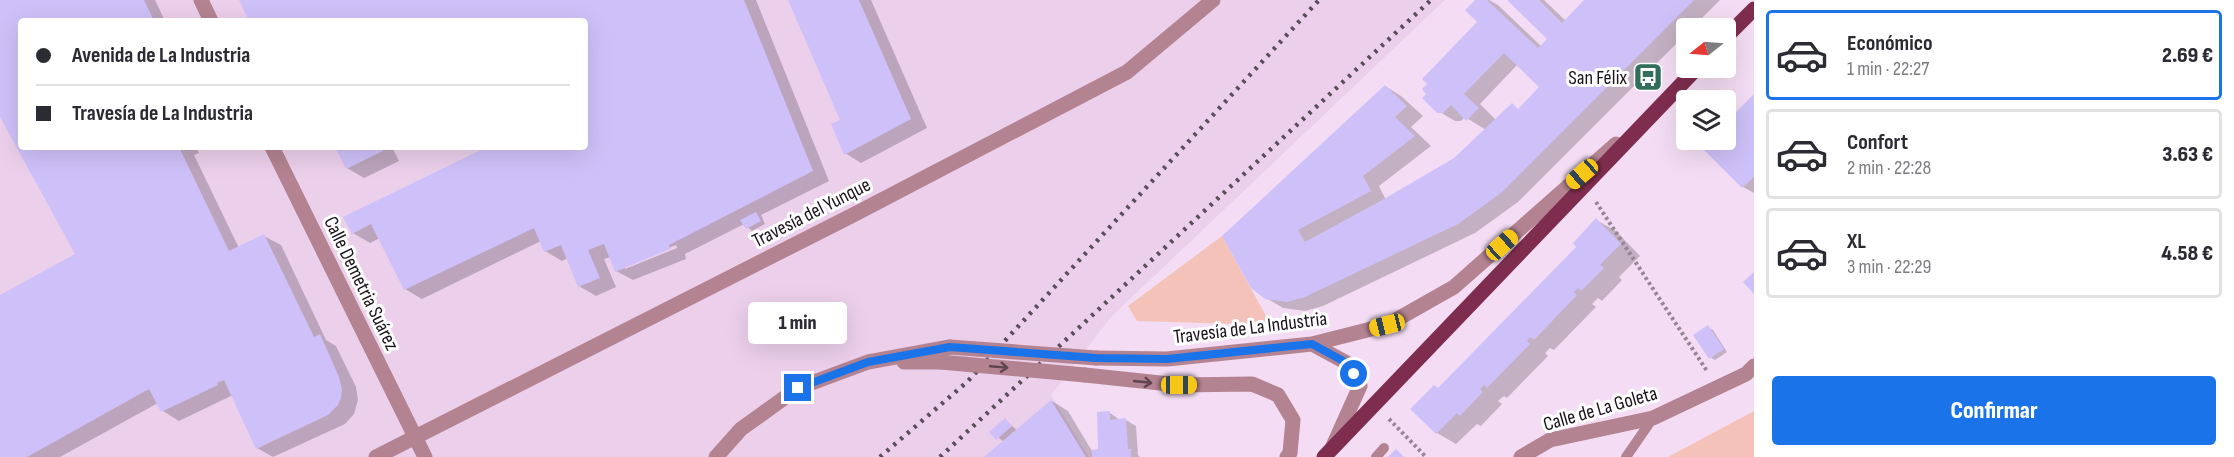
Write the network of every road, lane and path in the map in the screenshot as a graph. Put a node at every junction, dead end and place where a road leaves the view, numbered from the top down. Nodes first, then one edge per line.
1 (201, 0) edge
2 (1213, 0) edge
3 (1754, 9) edge
4 (210, 18) edge
5 (1736, 28) edge
6 (1687, 78) edge
7 (1665, 100) junction
8 (274, 150) edge
9 (1584, 185) junction
10 (1312, 344) junction
11 (868, 362) junction
12 (1754, 366) edge
13 (1718, 387) junction
14 (1374, 404) junction
15 (1653, 418) junction
16 (414, 438) junction
17 (1384, 448) dead end
18 (1328, 453) edge
19 (376, 457) edge
20 (425, 457) edge
21 (716, 457) edge
22 (1287, 457) edge
23 (1376, 457) edge
24 (1426, 457) edge
25 (1521, 457) edge
26 (1626, 457) edge

1 - 4 street
2 - 16 street, Travesía del Yunque
3 - 5 main road
6 - 7 main road
7 - 9 main road
7 - 10 street, Travesía de La Industria
8 - 16 street, Calle Demetria Suárez
9 - 13 path
9 - 14 main road
10 - 11 street, Travesía de La Industria, bridge
10 - 18 street
11 - 21 street, Travesía de La Industria
11 -> 22 street, Travesía de La Industria, bridge
12 - 13 street, Calle de La Goleta
13 - 15 street, Calle de La Goleta
14 - 18 main road
14 - 24 path
15 - 25 street, Calle de La Goleta
15 - 26 lane
16 - 19 street
16 - 20 street
17 - 23 lane

